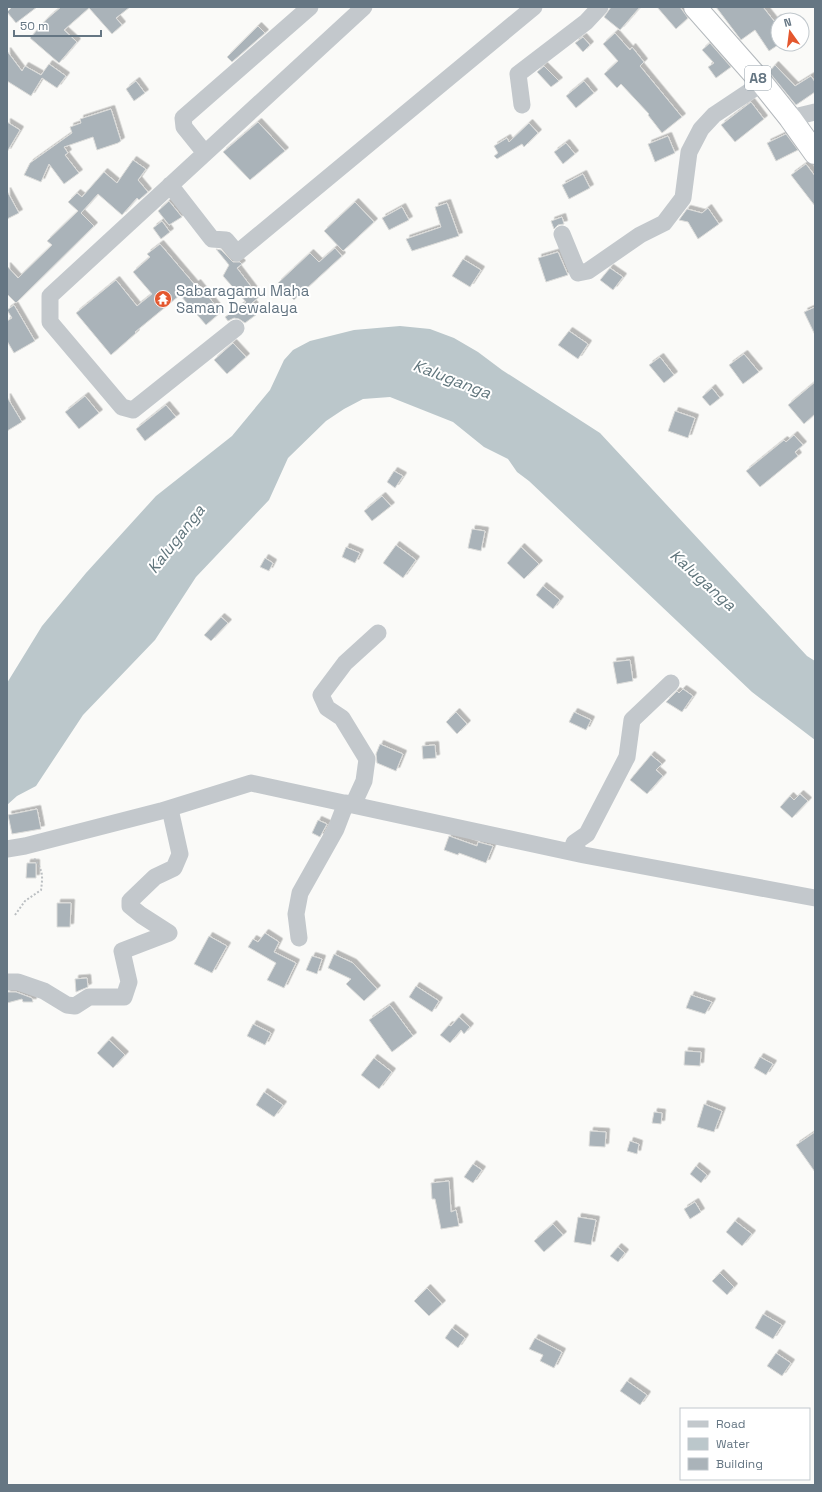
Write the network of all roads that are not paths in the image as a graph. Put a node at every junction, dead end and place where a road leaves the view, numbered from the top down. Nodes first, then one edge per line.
1 (310, 7) edge
2 (364, 7) edge
3 (534, 7) edge
4 (600, 7) edge
5 (695, 7) edge
6 (762, 83) junction
7 (522, 105) dead end
8 (815, 112) edge
9 (790, 118) junction
10 (205, 153) junction
11 (815, 154) edge
12 (170, 185) junction
13 (562, 234) dead end
14 (236, 328) dead end
15 (378, 634) dead end
16 (671, 683) dead end
17 (350, 804) junction
18 (170, 809) junction
19 (7, 849) edge
20 (580, 854) junction
21 (815, 898) edge
22 (298, 938) dead end
23 (7, 982) edge

1 - 10 street
2 - 10 street
3 - 12 street
4 - 7 street
5 - 6 highway, A8
6 - 9 highway, A8
6 - 13 street
8 - 9 street
9 - 11 highway, A8
10 - 12 street
12 - 14 street
15 - 17 street
16 - 20 street
17 - 18 street
17 - 20 street
17 - 22 street
18 - 19 street
18 - 23 street
20 - 21 street

